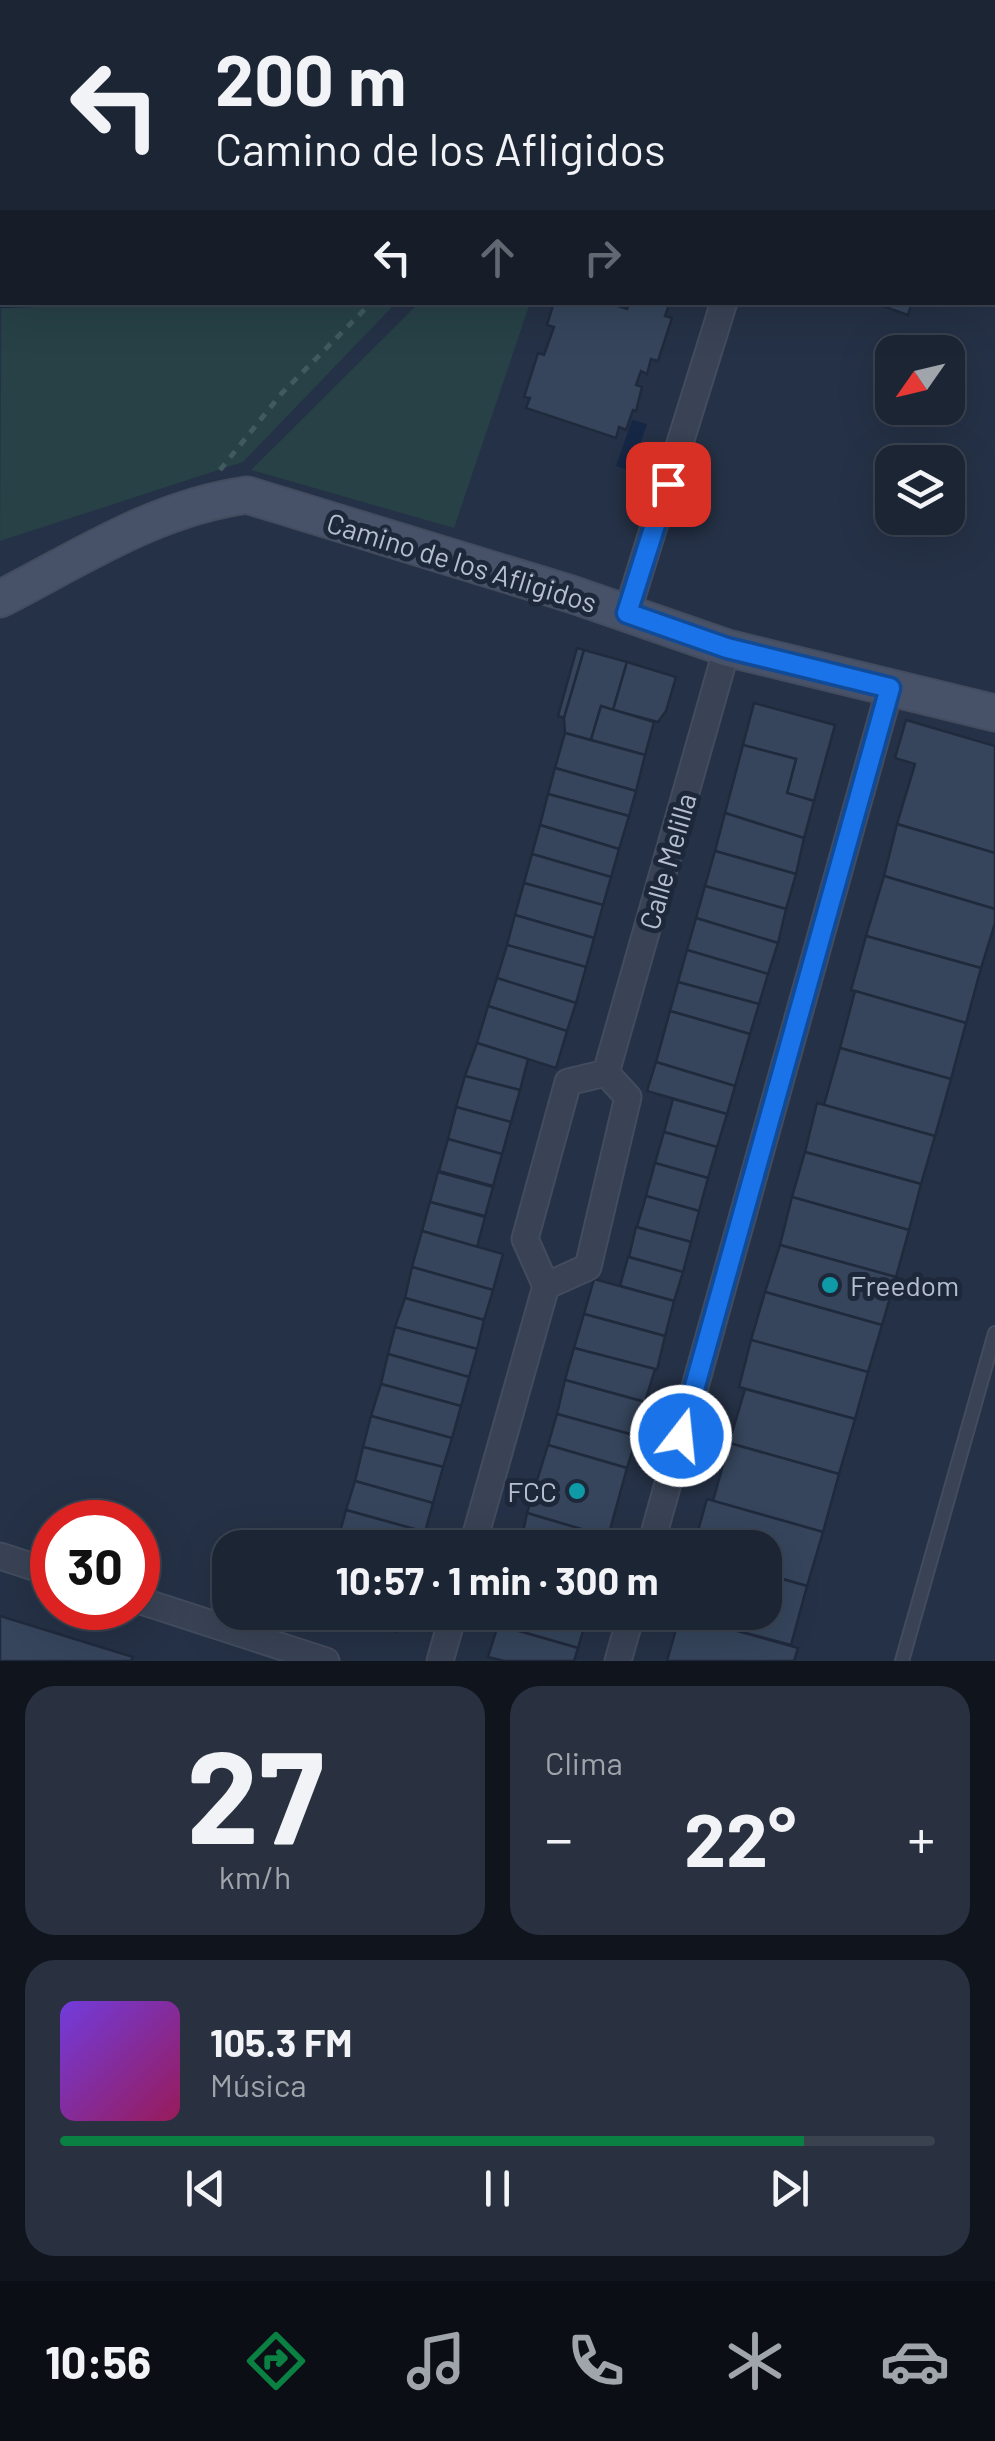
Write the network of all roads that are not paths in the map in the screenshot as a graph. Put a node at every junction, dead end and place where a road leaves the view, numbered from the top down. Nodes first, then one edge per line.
1 (723, 305) edge
2 (0, 599) edge
3 (627, 613) junction
4 (727, 648) junction
5 (890, 688) junction
6 (995, 713) edge
7 (606, 1074) junction
8 (546, 1286) junction
9 (995, 1333) edge
10 (477, 1530) edge
11 (655, 1530) edge
12 (0, 1556) edge
13 (30, 1566) edge
14 (160, 1607) edge
15 (449, 1630) edge
16 (627, 1630) edge
17 (326, 1661) edge
18 (440, 1661) edge
19 (618, 1661) edge
20 (902, 1661) edge

1 - 3 street
2 - 3 street, Camino de los Afligidos
3 - 4 street, Camino de los Afligidos
4 - 5 street, Camino de los Afligidos
4 - 7 street, Calle Melilla
5 - 6 street, Camino de los Afligidos
5 - 11 street
7 - 8 street
7 - 8 street
8 - 10 street
9 - 20 lane
12 - 13 street
14 - 17 street
15 - 18 street
16 - 19 street

